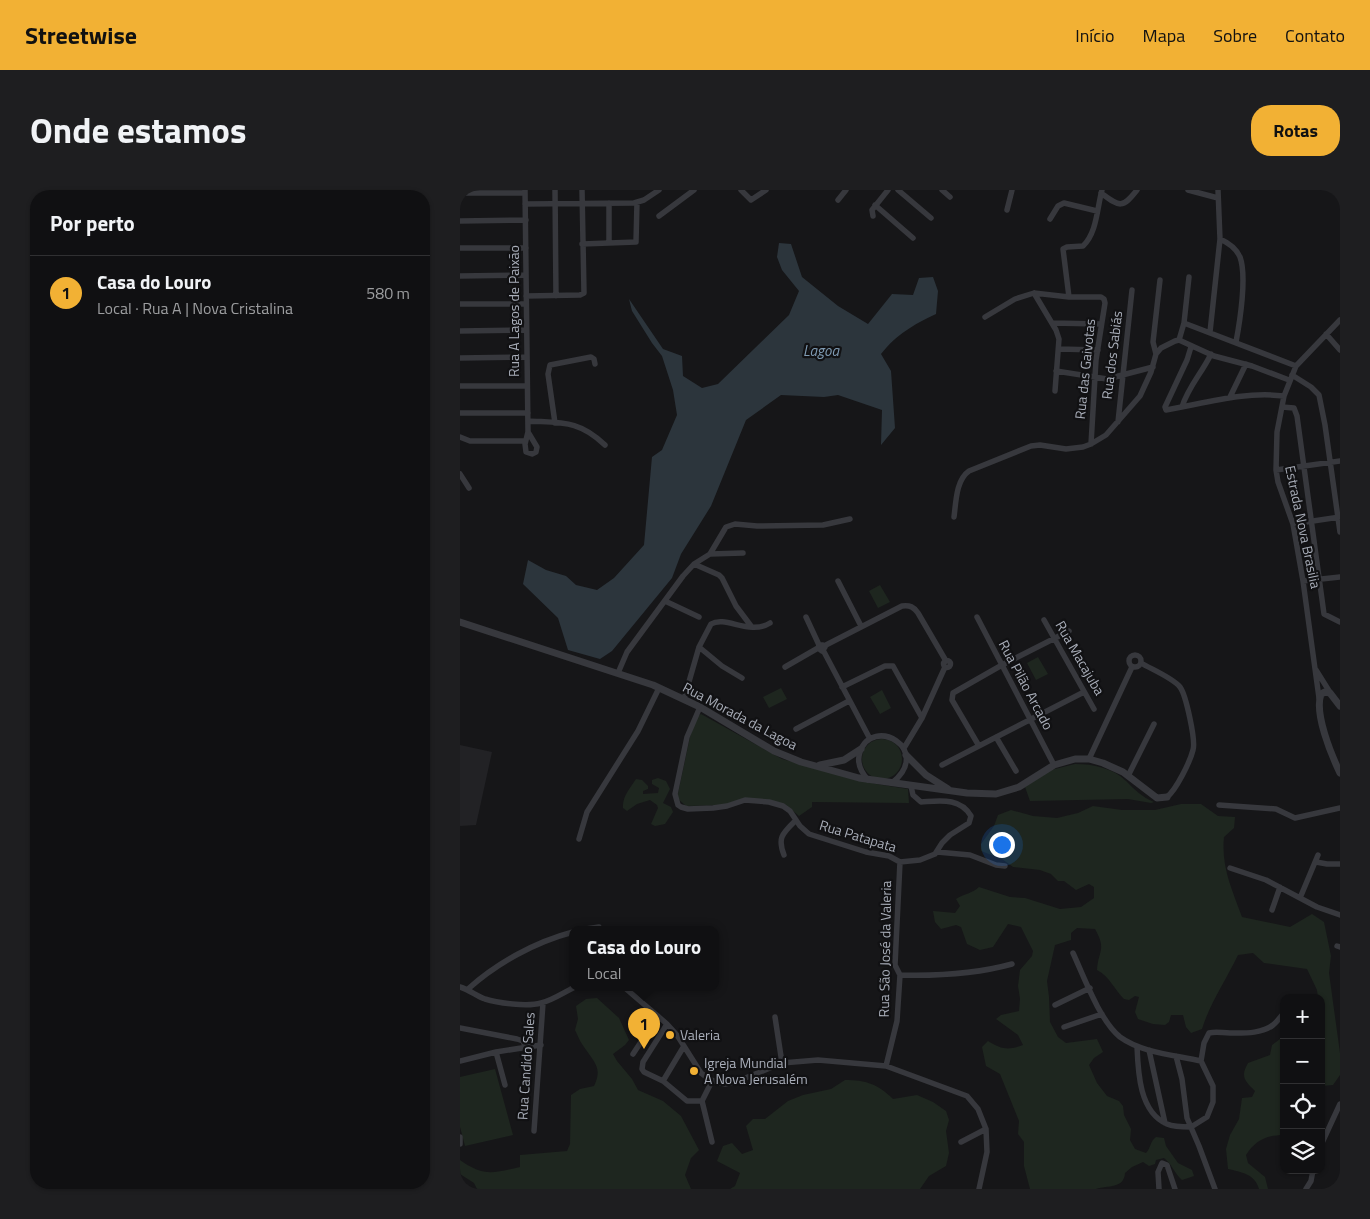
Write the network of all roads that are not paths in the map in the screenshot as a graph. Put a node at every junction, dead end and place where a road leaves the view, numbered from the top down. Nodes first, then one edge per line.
1 (555, 190) edge
2 (582, 190) edge
3 (659, 190) edge
4 (694, 190) edge
5 (742, 190) edge
6 (766, 190) edge
7 (846, 190) edge
8 (888, 190) edge
9 (898, 190) edge
10 (942, 190) edge
11 (1012, 190) edge
12 (1137, 190) edge
13 (1188, 190) edge
14 (1218, 190) edge
15 (525, 191) edge
16 (1101, 192) edge
17 (460, 194) edge
18 (950, 197) dead end
19 (1218, 198) junction
20 (838, 200) dead end
21 (637, 202) junction
22 (555, 203) junction
23 (582, 203) junction
24 (609, 203) junction
25 (525, 204) junction
26 (875, 205) junction
27 (1007, 210) dead end
28 (1096, 211) junction
29 (659, 216) dead end
30 (873, 216) dead end
31 (931, 218) dead end
32 (1050, 219) dead end
33 (526, 220) junction
34 (460, 221) edge
35 (913, 238) dead end
36 (1220, 239) junction
37 (609, 243) junction
38 (582, 244) junction
39 (460, 248) edge
40 (526, 248) junction
41 (526, 275) junction
42 (460, 276) edge
43 (1188, 277) dead end
44 (1160, 280) dead end
45 (1132, 290) dead end
46 (1034, 293) junction
47 (526, 296) junction
48 (556, 296) junction
49 (1069, 297) junction
50 (460, 304) edge
51 (526, 304) junction
52 (985, 317) dead end
53 (1340, 320) edge
54 (1052, 323) junction
55 (1184, 323) junction
56 (1101, 324) junction
57 (526, 330) junction
58 (460, 331) edge
59 (1210, 332) junction
60 (1326, 334) junction
61 (1179, 340) junction
62 (1236, 342) junction
63 (1191, 347) junction
64 (1059, 349) junction
65 (1098, 350) junction
66 (1340, 350) edge
67 (1156, 354) junction
68 (1211, 354) junction
69 (527, 357) junction
70 (460, 358) edge
71 (594, 364) dead end
72 (1246, 364) junction
73 (1296, 366) junction
74 (1153, 367) junction
75 (1056, 371) junction
76 (1123, 376) junction
77 (1096, 377) junction
78 (1291, 377) junction
79 (460, 386) edge
80 (527, 386) junction
81 (1055, 391) dead end
82 (1284, 396) junction
83 (1230, 397) junction
84 (1182, 407) junction
85 (1282, 407) junction
86 (460, 413) edge
87 (528, 413) junction
88 (528, 421) junction
89 (1118, 422) junction
90 (555, 423) junction
91 (528, 432) junction
92 (460, 437) edge
93 (525, 440) junction
94 (1091, 444) junction
95 (605, 445) dead end
96 (1340, 461) edge
97 (1331, 463) junction
98 (1304, 466) junction
99 (1276, 470) junction
100 (460, 474) edge
101 (469, 488) dead end
102 (954, 516) dead end
103 (1339, 517) edge
104 (850, 519) dead end
105 (1312, 521) junction
106 (1292, 524) junction
107 (1340, 532) edge
108 (743, 553) dead end
109 (710, 554) junction
110 (694, 564) junction
111 (1340, 576) edge
112 (1319, 580) junction
113 (838, 581) dead end
114 (1303, 582) junction
115 (665, 602) junction
116 (698, 617) dead end
117 (806, 617) dead end
118 (977, 617) dead end
119 (1044, 620) dead end
120 (460, 622) edge
121 (1340, 622) edge
122 (770, 623) dead end
123 (751, 626) junction
124 (861, 626) junction
125 (1069, 632) dead end
126 (1054, 639) junction
127 (699, 647) junction
128 (821, 647) junction
129 (1141, 664) junction
130 (1002, 665) junction
131 (784, 667) dead end
132 (1132, 667) junction
133 (1315, 668) junction
134 (618, 673) junction
135 (742, 678) dead end
136 (659, 688) junction
137 (842, 688) junction
138 (1084, 692) junction
139 (1332, 696) junction
140 (684, 699) junction
141 (1319, 700) junction
142 (849, 701) junction
143 (1340, 706) edge
144 (700, 707) junction
145 (1094, 708) dead end
146 (922, 718) junction
147 (1030, 719) junction
148 (1154, 724) dead end
149 (796, 729) dead end
150 (996, 737) junction
151 (870, 739) junction
152 (979, 746) junction
153 (904, 748) junction
154 (861, 749) junction
155 (906, 755) junction
156 (1089, 759) junction
157 (942, 765) dead end
158 (1054, 765) junction
159 (813, 766) junction
160 (1016, 771) dead end
161 (1340, 773) edge
162 (1128, 776) junction
163 (868, 780) junction
164 (892, 783) junction
165 (911, 786) junction
166 (951, 791) junction
167 (1167, 796) joint
168 (1220, 805) dead end
169 (1340, 808) edge
170 (796, 820) junction
171 (579, 839) dead end
172 (937, 852) junction
173 (784, 855) dead end
174 (1318, 855) dead end
175 (900, 862) junction
176 (1316, 862) junction
177 (1340, 864) edge
178 (1005, 866) dead end
179 (1230, 868) dead end
180 (1280, 887) junction
181 (1300, 898) junction
182 (1272, 910) dead end
183 (1340, 915) edge
184 (569, 933) edge
185 (1073, 953) dead end
186 (1012, 964) dead end
187 (900, 976) junction
188 (460, 987) edge
189 (1090, 988) junction
190 (468, 989) junction
191 (569, 990) edge
192 (629, 991) edge
193 (543, 1002) junction
194 (1056, 1005) dead end
195 (1102, 1014) junction
196 (658, 1016) junction
197 (775, 1017) dead end
198 (1280, 1018) edge
199 (667, 1024) junction
200 (1064, 1027) dead end
201 (460, 1028) edge
202 (541, 1044) junction
203 (525, 1046) junction
204 (684, 1046) junction
205 (1137, 1046) junction
206 (1149, 1050) junction
207 (496, 1052) junction
208 (633, 1054) dead end
209 (1176, 1056) junction
210 (460, 1061) edge
211 (1201, 1061) junction
212 (782, 1063) junction
213 (886, 1066) junction
214 (663, 1081) junction
215 (712, 1081) junction
216 (505, 1084) dead end
217 (702, 1101) junction
218 (1340, 1104) edge
219 (1165, 1123) junction
220 (1191, 1127) junction
221 (986, 1129) junction
222 (534, 1131) dead end
223 (1325, 1136) edge
224 (460, 1137) edge
225 (712, 1142) dead end
226 (961, 1142) dead end
227 (460, 1144) edge
228 (1312, 1174) edge
229 (979, 1189) edge
230 (1159, 1189) edge
231 (1174, 1189) edge
232 (1215, 1189) edge
233 (1306, 1189) edge

1 - 22 street
2 - 23 street
3 - 21 street
4 - 29 street
5 - 6 street
7 - 20 street
8 - 26 street
9 - 31 street
10 - 18 street
11 - 27 street
12 - 16 street
13 - 19 street
14 - 19 street
15 - 17 street
15 - 25 street, Rua A Lagos de Paixão
16 - 28 street
19 - 36 street
21 - 24 street
21 - 37 street
22 - 23 street
22 - 25 street
22 - 48 street
23 - 24 street
23 - 38 street
24 - 37 street
25 - 33 street, Rua A Lagos de Paixão
26 - 30 street
26 - 35 street
28 - 32 street
28 - 49 street
33 - 34 street
33 - 40 street, Rua A Lagos de Paixão
36 - 59 street
36 - 62 street
37 - 38 street
38 - 48 street
39 - 40 street
40 - 41 street, Rua A Lagos de Paixão
41 - 42 street
41 - 47 street, Rua A Lagos de Paixão
43 - 55 street
44 - 67 street
45 - 76 street, Rua dos Sabiás
46 - 49 street
46 - 52 street
46 - 54 street
47 - 48 street
47 - 51 street, Rua A Lagos de Paixão
49 - 56 street, Rua das Gaivotas
50 - 51 street
51 - 57 street, Rua A Lagos de Paixão
53 - 60 street, Estrada Nova Brasilia
54 - 56 street
54 - 64 street
55 - 59 street
55 - 61 street
56 - 65 street, Rua das Gaivotas
57 - 58 street
57 - 69 street, Rua A Lagos de Paixão
59 - 62 street
60 - 66 street
60 - 73 street, Estrada Nova Brasilia
61 - 63 street
61 - 67 street
62 - 73 street
63 - 68 street
63 - 84 street
64 - 65 street
64 - 75 street
65 - 77 street, Rua das Gaivotas
67 - 74 street
68 - 72 street
68 - 84 street
69 - 70 street
69 - 80 street, Rua A Lagos de Paixão
71 - 90 street
72 - 78 street
72 - 83 street
73 - 78 street, Estrada Nova Brasilia
74 - 76 street
74 - 89 street
75 - 77 street
75 - 81 street
76 - 77 street
76 - 89 street, Rua dos Sabiás
77 - 94 street, Rua das Gaivotas
78 - 82 street, Estrada Nova Brasilia
78 - 97 street
79 - 80 street
80 - 87 street, Rua A Lagos de Paixão
82 - 83 street
82 - 85 street, Estrada Nova Brasilia
83 - 84 street
85 - 98 street
85 - 99 street, Estrada Nova Brasilia
86 - 87 street
87 - 88 street, Rua A Lagos de Paixão
88 - 90 street
88 - 91 street, Rua A Lagos de Paixão
89 - 94 street
90 - 95 street
91 - 93 street, Rua A Lagos de Paixão
91 - 93 street, Rua A Lagos de Paixão
92 - 93 street
94 - 102 street
96 - 97 street
97 - 98 street
97 - 103 street
98 - 99 street
98 - 105 street
99 - 106 street, Estrada Nova Brasilia
100 - 101 street
103 - 105 street
103 - 107 street
104 - 109 street
105 - 106 street
105 - 112 street
106 - 114 street, Estrada Nova Brasilia
108 - 109 street
109 - 110 street
110 - 115 street
110 - 123 street
111 - 112 street
112 - 114 street
112 - 121 street
113 - 124 street
114 - 133 street, Estrada Nova Brasilia
115 - 116 street
115 - 134 street
117 - 128 street
118 - 130 street, Rua Pilão Arcado
119 - 126 street, Rua Macajuba
120 - 134 street, Rua Morada da Lagoa
122 - 123 street
123 - 127 street
124 - 128 street
124 - 146 street
125 - 126 street
126 - 130 street
126 - 138 street, Rua Macajuba
127 - 135 street
127 - 140 street
128 - 131 street
128 - 137 street
129 - 132 street
129 - 132 street
129 - 167 street, Rua Morada da Lagoa
130 - 147 street, Rua Pilão Arcado
130 - 152 street
132 - 156 street
133 - 139 street, Estrada Nova Brasilia
133 - 141 street, Estrada Nova Brasilia
134 - 136 street, Rua Morada da Lagoa
136 - 140 street, Rua Morada da Lagoa
136 - 171 street
137 - 142 street
137 - 146 street
138 - 145 street, Rua Macajuba
138 - 147 street
139 - 141 street
139 - 143 street, Estrada Nova Brasilia
140 - 144 street, Rua Morada da Lagoa
141 - 161 street, Estrada Nova Brasilia
142 - 149 street
142 - 151 street
144 - 159 street, Rua Morada da Lagoa
144 - 170 street, Rua Patapata
146 - 153 street
147 - 150 street
147 - 158 street, Rua Pilão Arcado
148 - 162 street
150 - 152 street
150 - 160 street
151 - 153 street
151 - 154 street
152 - 157 street
153 - 155 street
154 - 159 street
154 - 163 street
155 - 164 street
155 - 166 street
156 - 158 street, Rua Morada da Lagoa
156 - 162 street, Rua Morada da Lagoa
158 - 166 street, Rua Morada da Lagoa
159 - 163 street, Rua Morada da Lagoa
162 - 167 street, Rua Morada da Lagoa
163 - 164 street, Rua Morada da Lagoa
164 - 165 street, Rua Morada da Lagoa
165 - 166 street, Rua Morada da Lagoa
165 - 172 street, Rua Patapata
168 - 169 street
170 - 173 street
170 - 175 street, Rua Patapata
172 - 175 street, Rua Patapata
172 - 178 street, Rua Patapata
174 - 176 street
175 - 187 street, Rua São José da Valeria
176 - 177 street
176 - 181 street
179 - 180 street
180 - 181 street
180 - 182 street
181 - 183 street
184 - 190 street
185 - 189 street
186 - 187 street
187 - 213 street, Rua São José da Valeria
188 - 190 street
189 - 194 street
189 - 195 street
190 - 193 street
191 - 193 street
192 - 196 street
193 - 202 street, Rua Candido Sales
195 - 200 street
195 - 205 street
196 - 199 street
196 - 208 street
197 - 212 street
198 - 211 street
199 - 204 street
199 - 214 street
201 - 203 street
202 - 203 street
202 - 222 street, Rua Candido Sales
203 - 207 street
204 - 214 street
204 - 215 street
205 - 206 street
205 - 219 street
206 - 209 street
206 - 219 street
207 - 210 street
207 - 216 street
209 - 211 street
209 - 220 street
211 - 220 street
212 - 213 street
212 - 215 street
213 - 221 street
214 - 217 street
215 - 217 street
217 - 225 street
218 - 223 street
219 - 220 street
220 - 232 street
221 - 226 street
221 - 229 street
224 - 227 street
228 - 233 street
230 - 231 street

